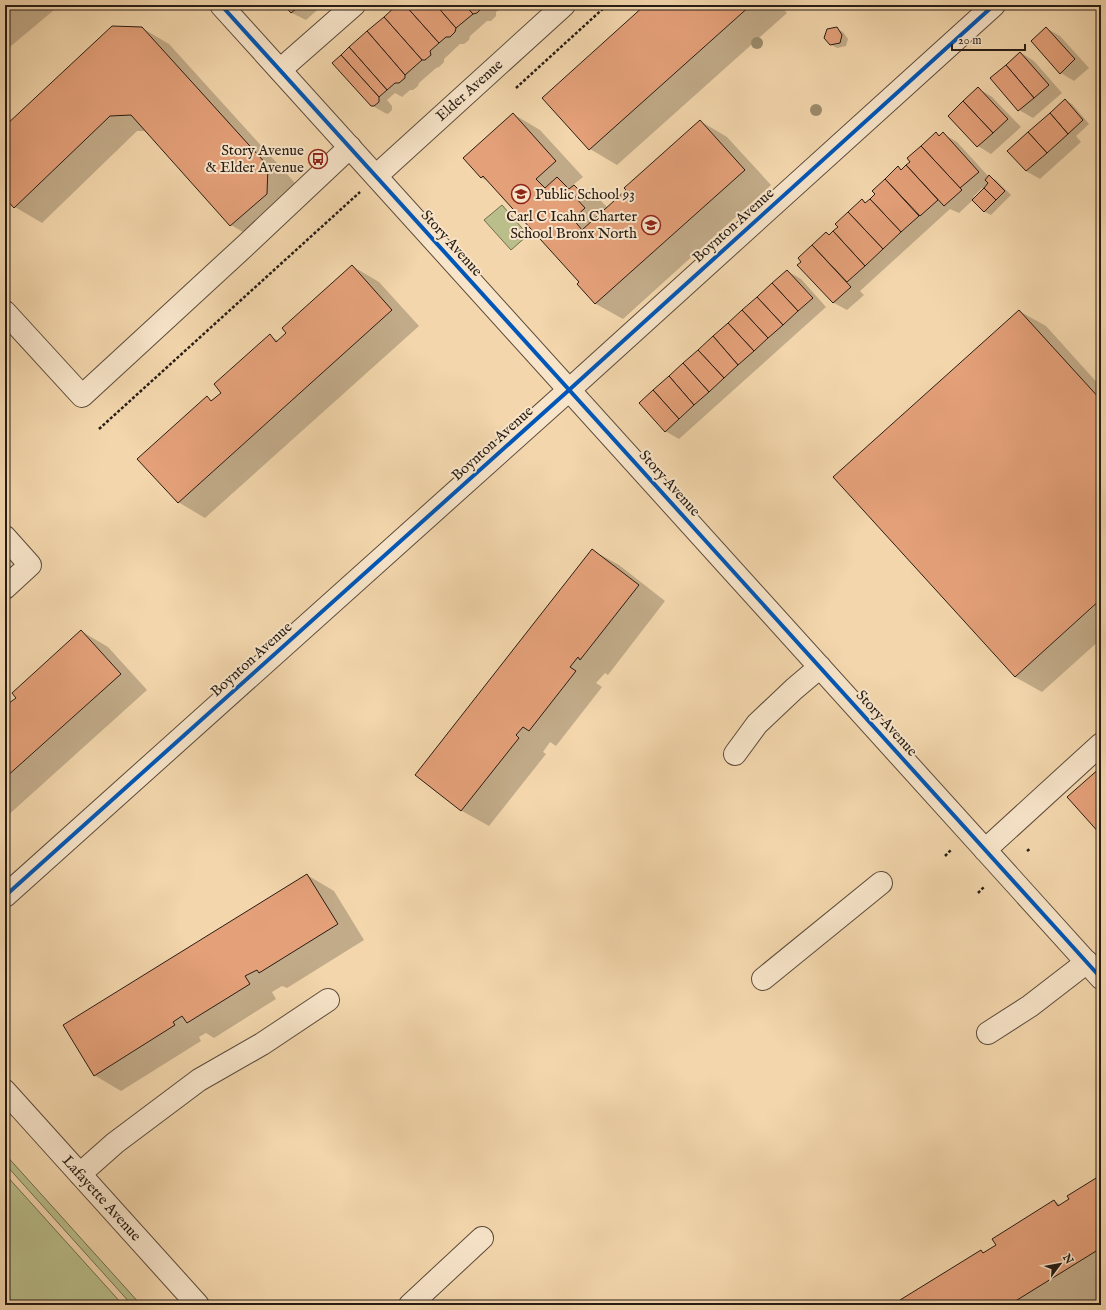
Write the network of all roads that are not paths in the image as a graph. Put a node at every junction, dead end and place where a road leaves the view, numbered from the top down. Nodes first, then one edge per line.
1 (221, 5) edge
2 (354, 5) edge
3 (564, 5) edge
4 (994, 5) edge
5 (280, 70) junction
6 (350, 147) junction
7 (376, 176) junction
8 (5, 312) edge
9 (569, 390) junction
10 (5, 537) edge
11 (5, 588) edge
12 (820, 667) junction
13 (1101, 744) edge
14 (735, 754) dead end
15 (985, 850) junction
16 (881, 883) dead end
17 (5, 896) edge
18 (1086, 962) junction
19 (1101, 978) edge
20 (763, 979) dead end
21 (328, 1000) dead end
22 (988, 1033) dead end
23 (5, 1091) edge
24 (80, 1174) junction
25 (482, 1238) dead end
26 (198, 1305) edge
27 (410, 1305) edge

1 - 5 street, Story Avenue
2 - 5 street
3 - 7 street, Elder Avenue
4 - 9 street, Boynton Avenue
5 - 6 street, Story Avenue
6 - 7 street, Story Avenue
6 - 8 street
7 - 9 street, Story Avenue
9 - 12 street, Story Avenue
9 - 17 street, Boynton Avenue
10 - 11 street
12 - 14 street
12 - 15 street, Story Avenue
13 - 15 street
15 - 18 street, Story Avenue
16 - 20 street
18 - 19 street, Story Avenue
18 - 22 street
21 - 24 street
23 - 24 street, Lafayette Avenue
24 - 26 street, Lafayette Avenue
25 - 27 street

